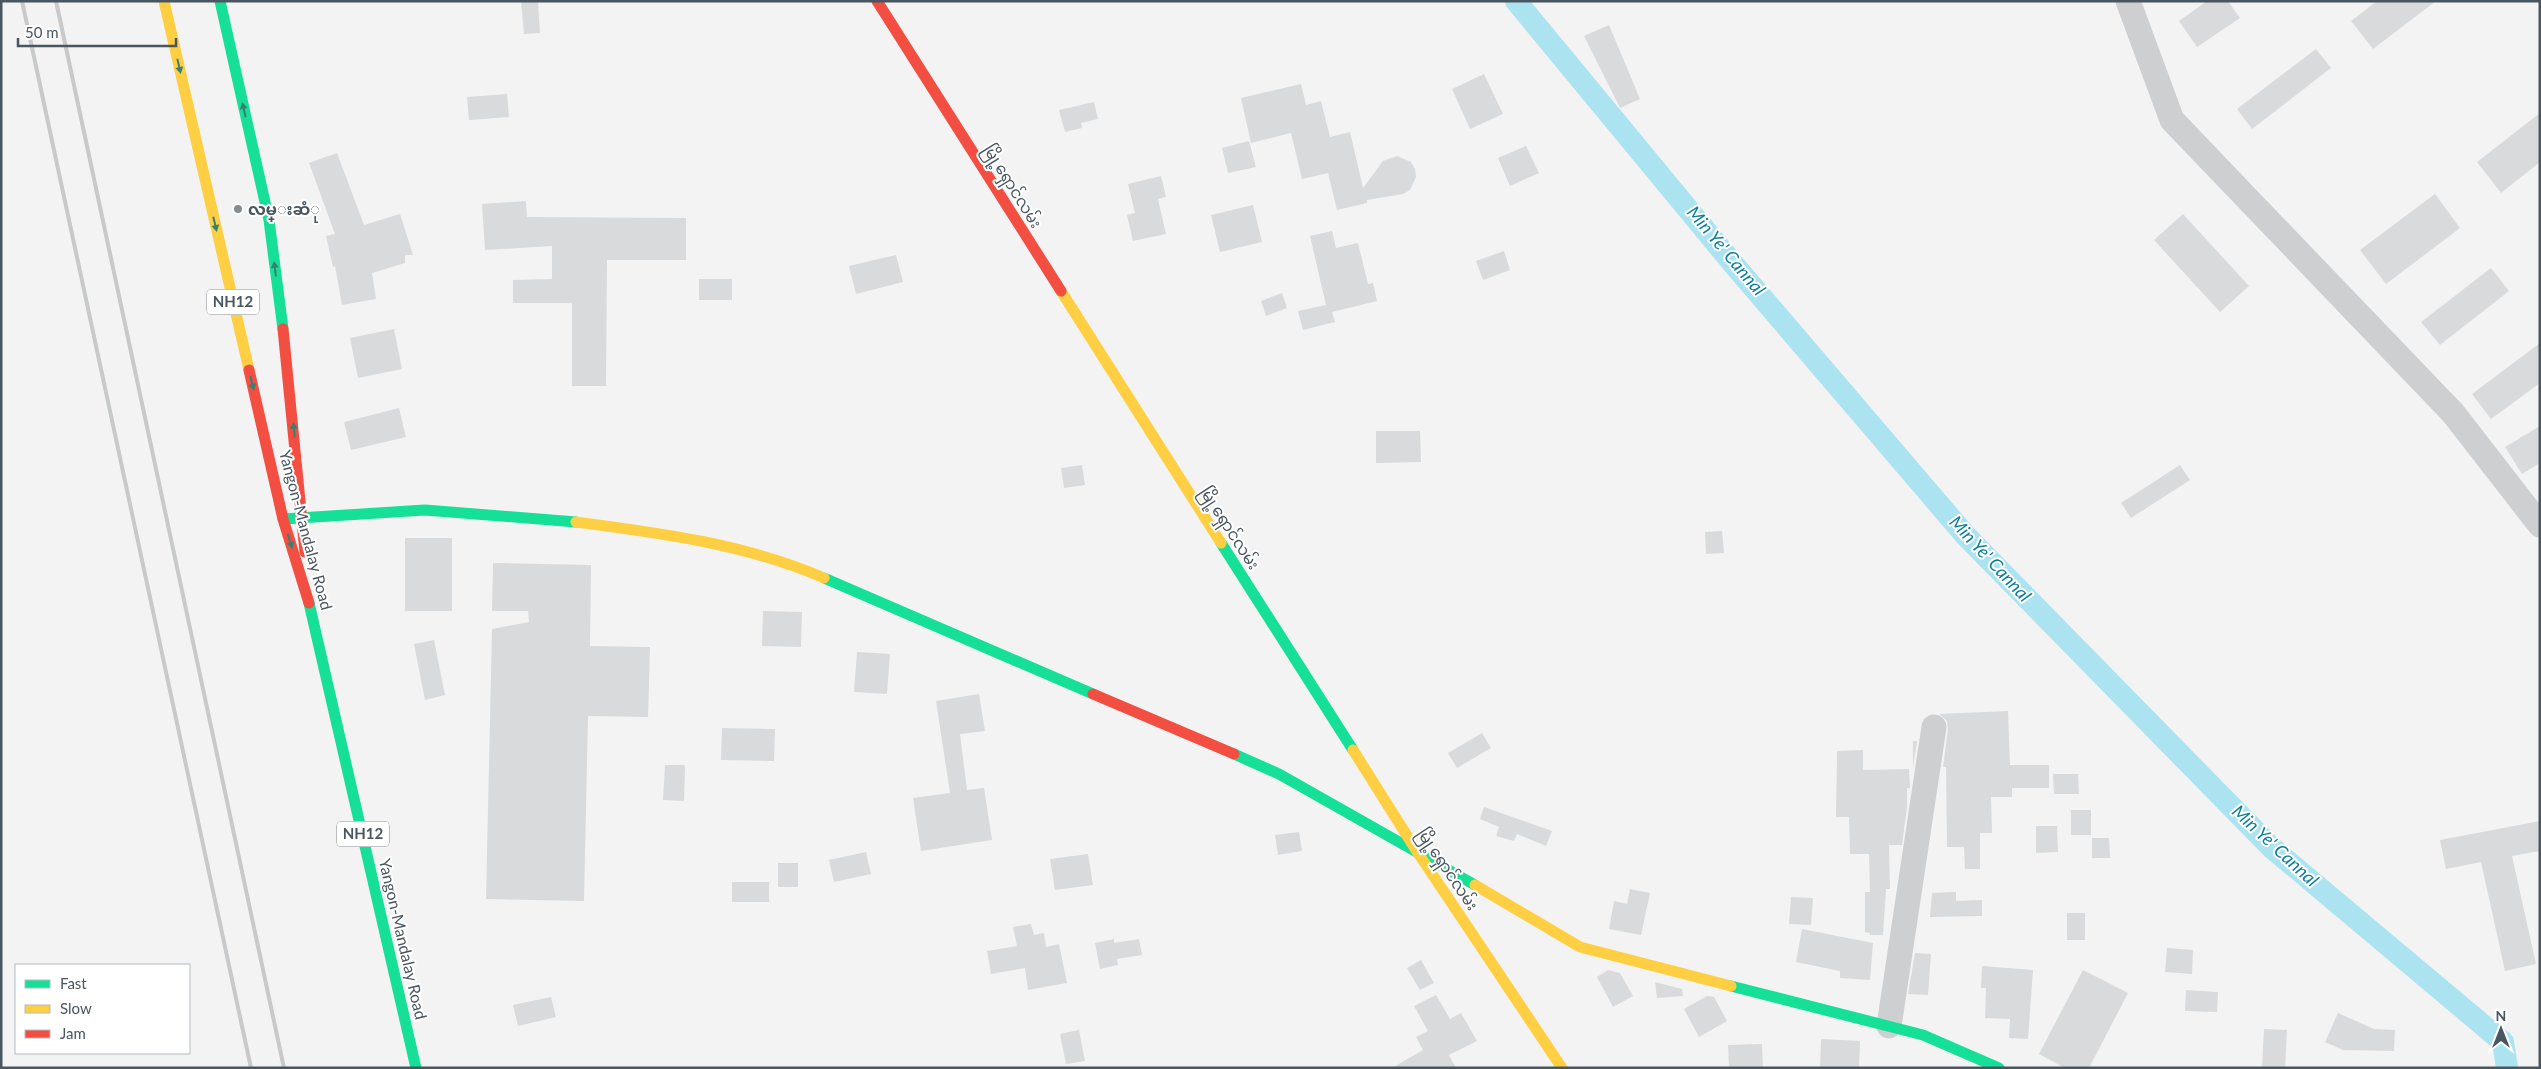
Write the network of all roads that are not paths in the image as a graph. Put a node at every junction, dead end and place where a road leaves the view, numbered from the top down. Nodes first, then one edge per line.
1 (164, 1) edge
2 (220, 1) edge
3 (877, 1) edge
4 (2128, 1) edge
5 (302, 518) junction
6 (283, 519) junction
7 (2540, 525) edge
8 (309, 601) junction
9 (1934, 727) dead end
10 (1416, 850) junction
11 (1889, 1026) junction
12 (416, 1068) edge
13 (1562, 1068) edge
14 (1999, 1068) edge

1 -> 6 main road, Yangon-Mandalay Road / NH12
5 -> 2 main road, NH12
3 - 10 main road, မြို့ရှောင်လမ်း
4 - 7 street
5 - 6 main road
5 - 8 main road, NH12
5 - 10 main road
6 -> 8 main road, Yangon-Mandalay Road / NH12
8 - 12 main road, Yangon-Mandalay Road / NH12
9 - 11 street
10 - 11 main road
10 - 13 main road, မြို့ရှောင်လမ်း
11 - 14 main road

